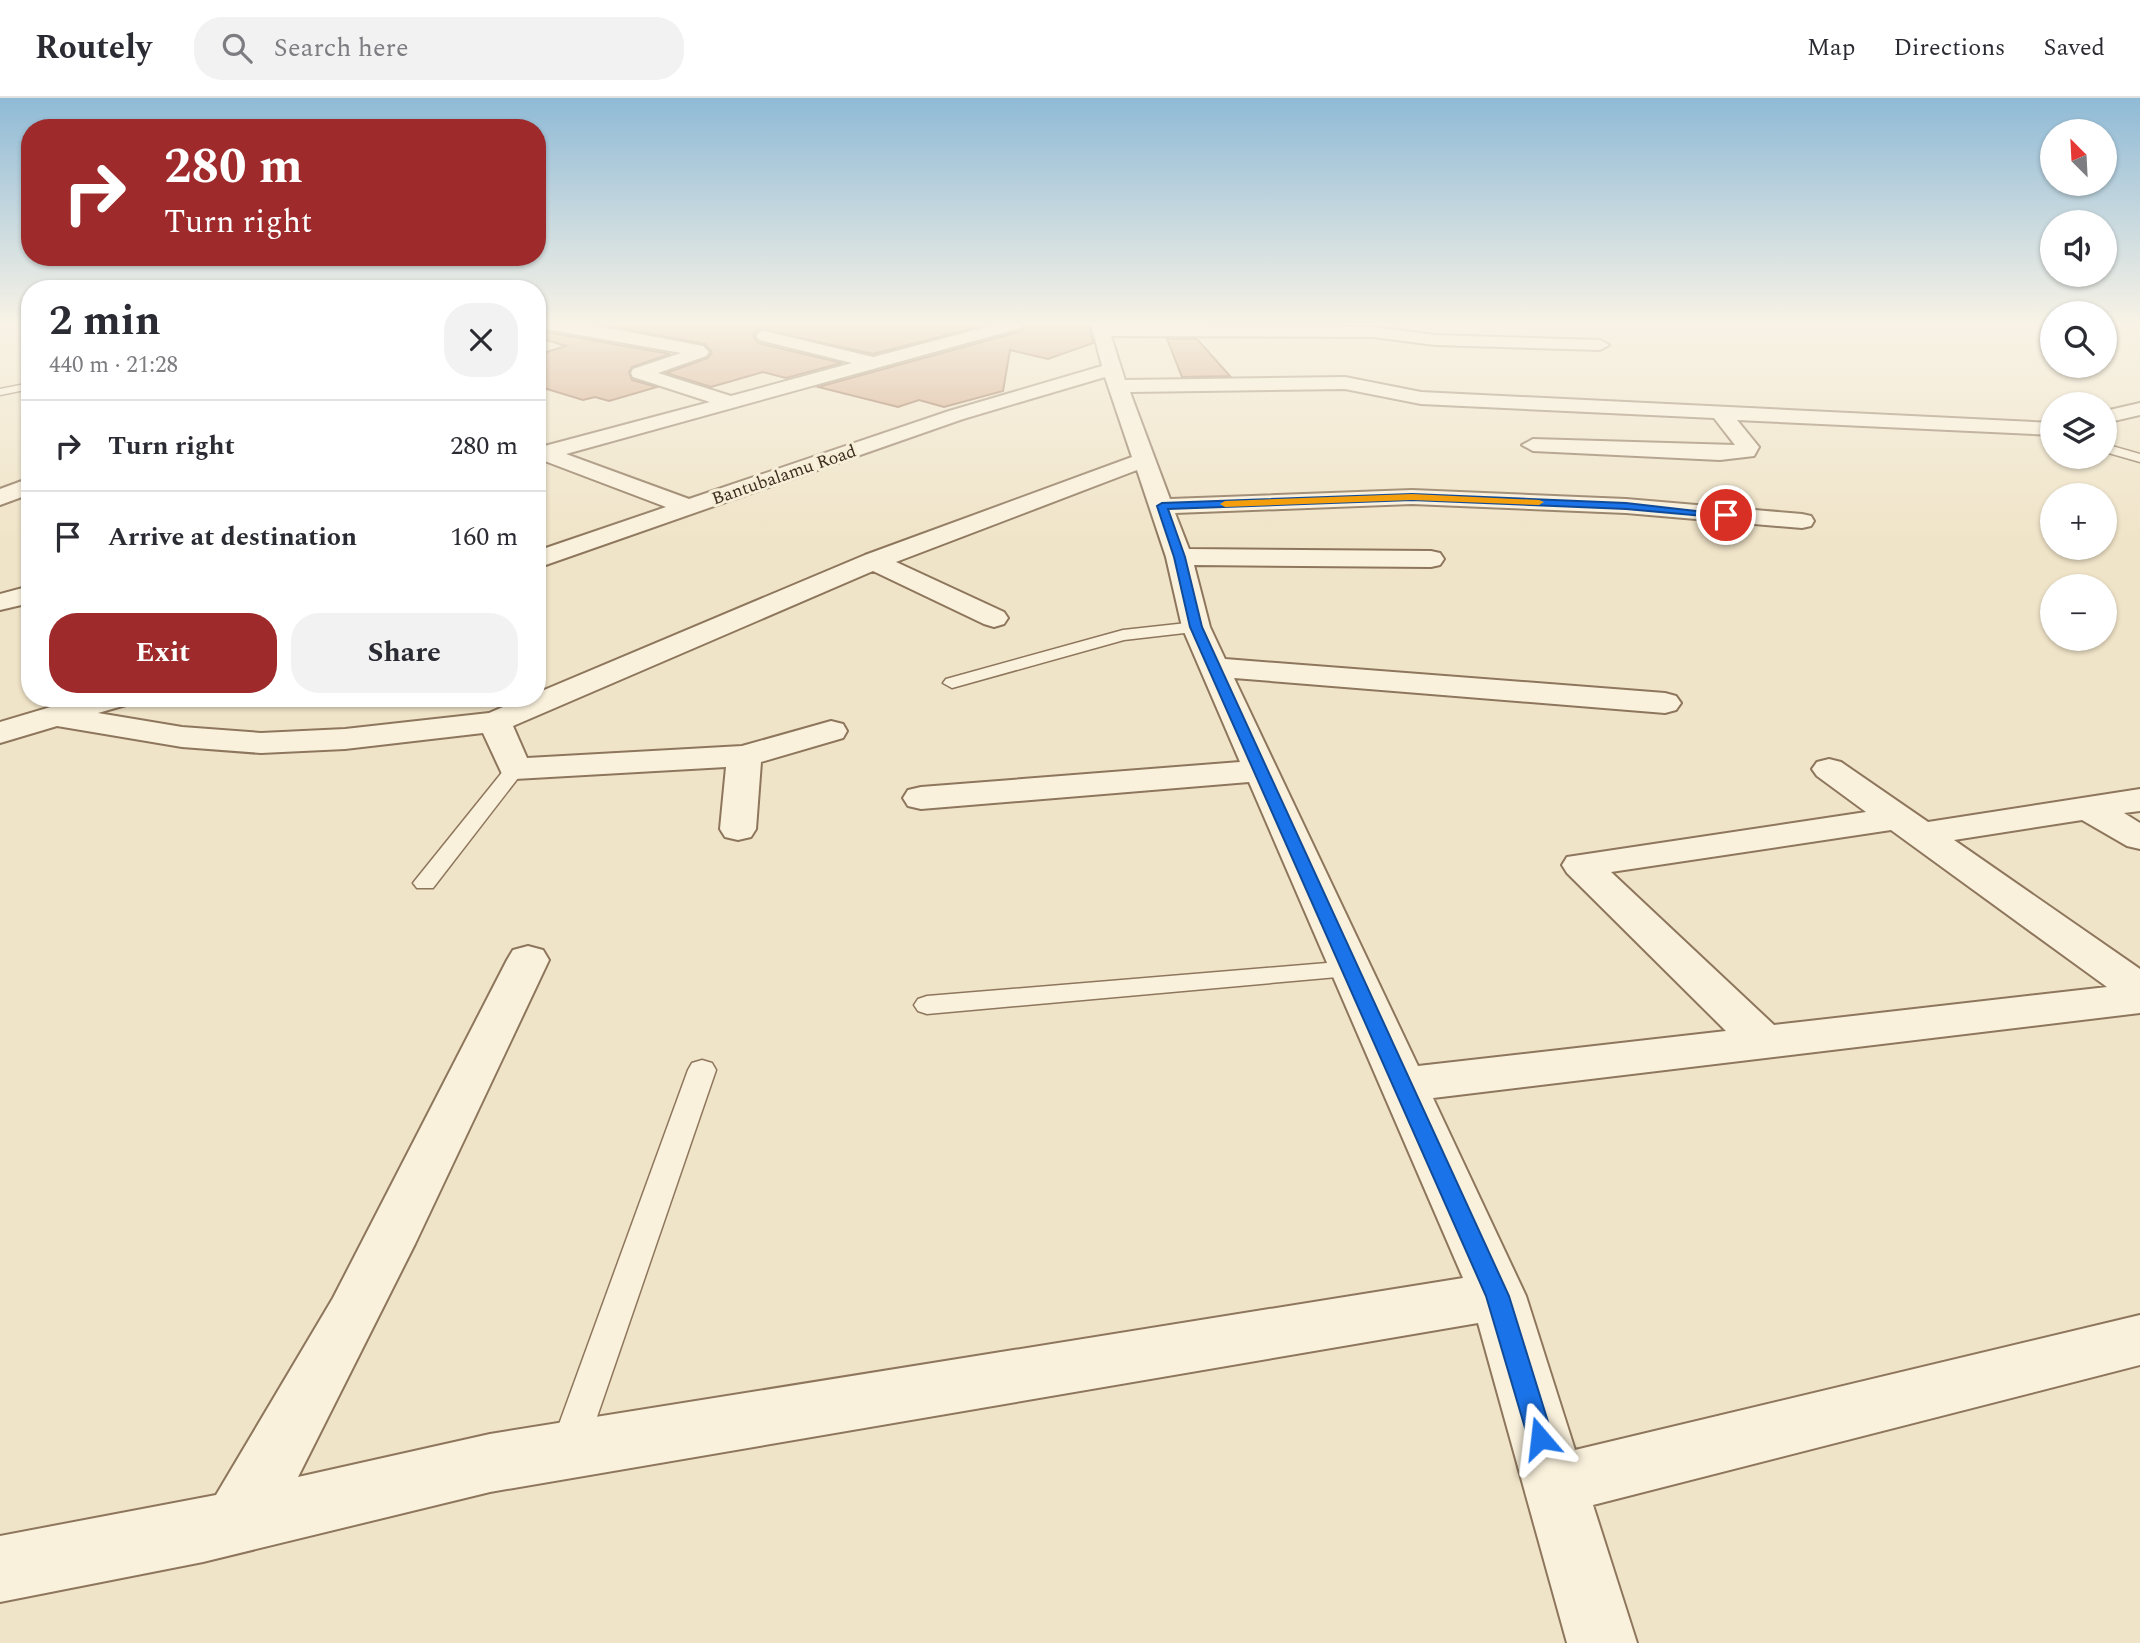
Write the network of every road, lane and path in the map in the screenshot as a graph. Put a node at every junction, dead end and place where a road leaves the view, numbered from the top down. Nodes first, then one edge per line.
1 (712, 396) edge
2 (752, 396) edge
3 (1035, 396) edge
4 (1122, 396) edge
5 (1403, 396) edge
6 (731, 402) junction
7 (2140, 408) edge
8 (1719, 411) junction
9 (2117, 414) edge
10 (2040, 430) edge
11 (1532, 445) dead end
12 (546, 450) edge
13 (2117, 451) edge
14 (546, 453) edge
15 (2140, 458) edge
16 (1146, 459) junction
17 (21, 489) edge
18 (0, 498) edge
19 (1162, 506) junction
20 (690, 508) junction
21 (1802, 521) dead end
22 (546, 556) edge
23 (1179, 557) junction
24 (1431, 559) dead end
25 (874, 561) junction
26 (994, 618) dead end
27 (1196, 627) junction
28 (1214, 667) junction
29 (952, 684) dead end
30 (546, 700) edge
31 (1665, 703) dead end
32 (88, 707) edge
33 (530, 707) edge
34 (59, 717) junction
35 (495, 722) junction
36 (831, 731) dead end
37 (0, 733) edge
38 (744, 756) junction
39 (515, 769) junction
40 (1829, 769) dead end
41 (1261, 771) junction
42 (921, 798) dead end
43 (2140, 800) edge
44 (2088, 808) junction
45 (1909, 826) junction
46 (738, 828) dead end
47 (2140, 838) edge
48 (425, 883) dead end
49 (528, 960) dead end
50 (1351, 969) junction
51 (2140, 990) edge
52 (2140, 998) edge
53 (927, 1005) dead end
54 (1763, 1042) junction
55 (702, 1070) dead end
56 (1403, 1085) junction
57 (1498, 1296) junction
58 (2140, 1340) edge
59 (568, 1449) junction
60 (1555, 1485) junction
61 (236, 1522) junction
62 (0, 1569) edge
63 (1602, 1643) edge

1 - 6 street
2 - 6 street
3 - 20 street, Bantubalamu Road
4 - 16 street
5 - 8 street, Bantubalamu Road
6 - 12 street
7 - 9 street
8 - 10 street, Bantubalamu Road
8 - 11 street
13 - 15 lane
14 - 20 street
16 - 19 street
16 - 25 street
17 - 18 street
19 - 21 street
19 - 23 street
20 - 22 street, Bantubalamu Road
23 - 24 street
23 - 27 street
25 - 26 street
25 - 30 street
27 - 28 street
27 - 29 lane
28 - 31 street
28 - 41 street
32 - 34 street
33 - 35 street
34 - 35 street
34 - 37 street
35 - 39 street
36 - 38 street
38 - 39 street
38 - 46 street
39 - 48 lane
40 - 45 street
41 - 42 street
41 - 50 street
43 - 44 street
44 - 45 street
44 - 47 street
45 - 51 street
45 - 54 street
49 - 61 street
50 - 53 lane
50 - 56 street
52 - 54 street
54 - 56 street
55 - 59 lane
56 - 57 street
57 - 59 street
57 - 60 street
58 - 60 street
59 - 61 street
60 - 63 street
61 - 62 street

